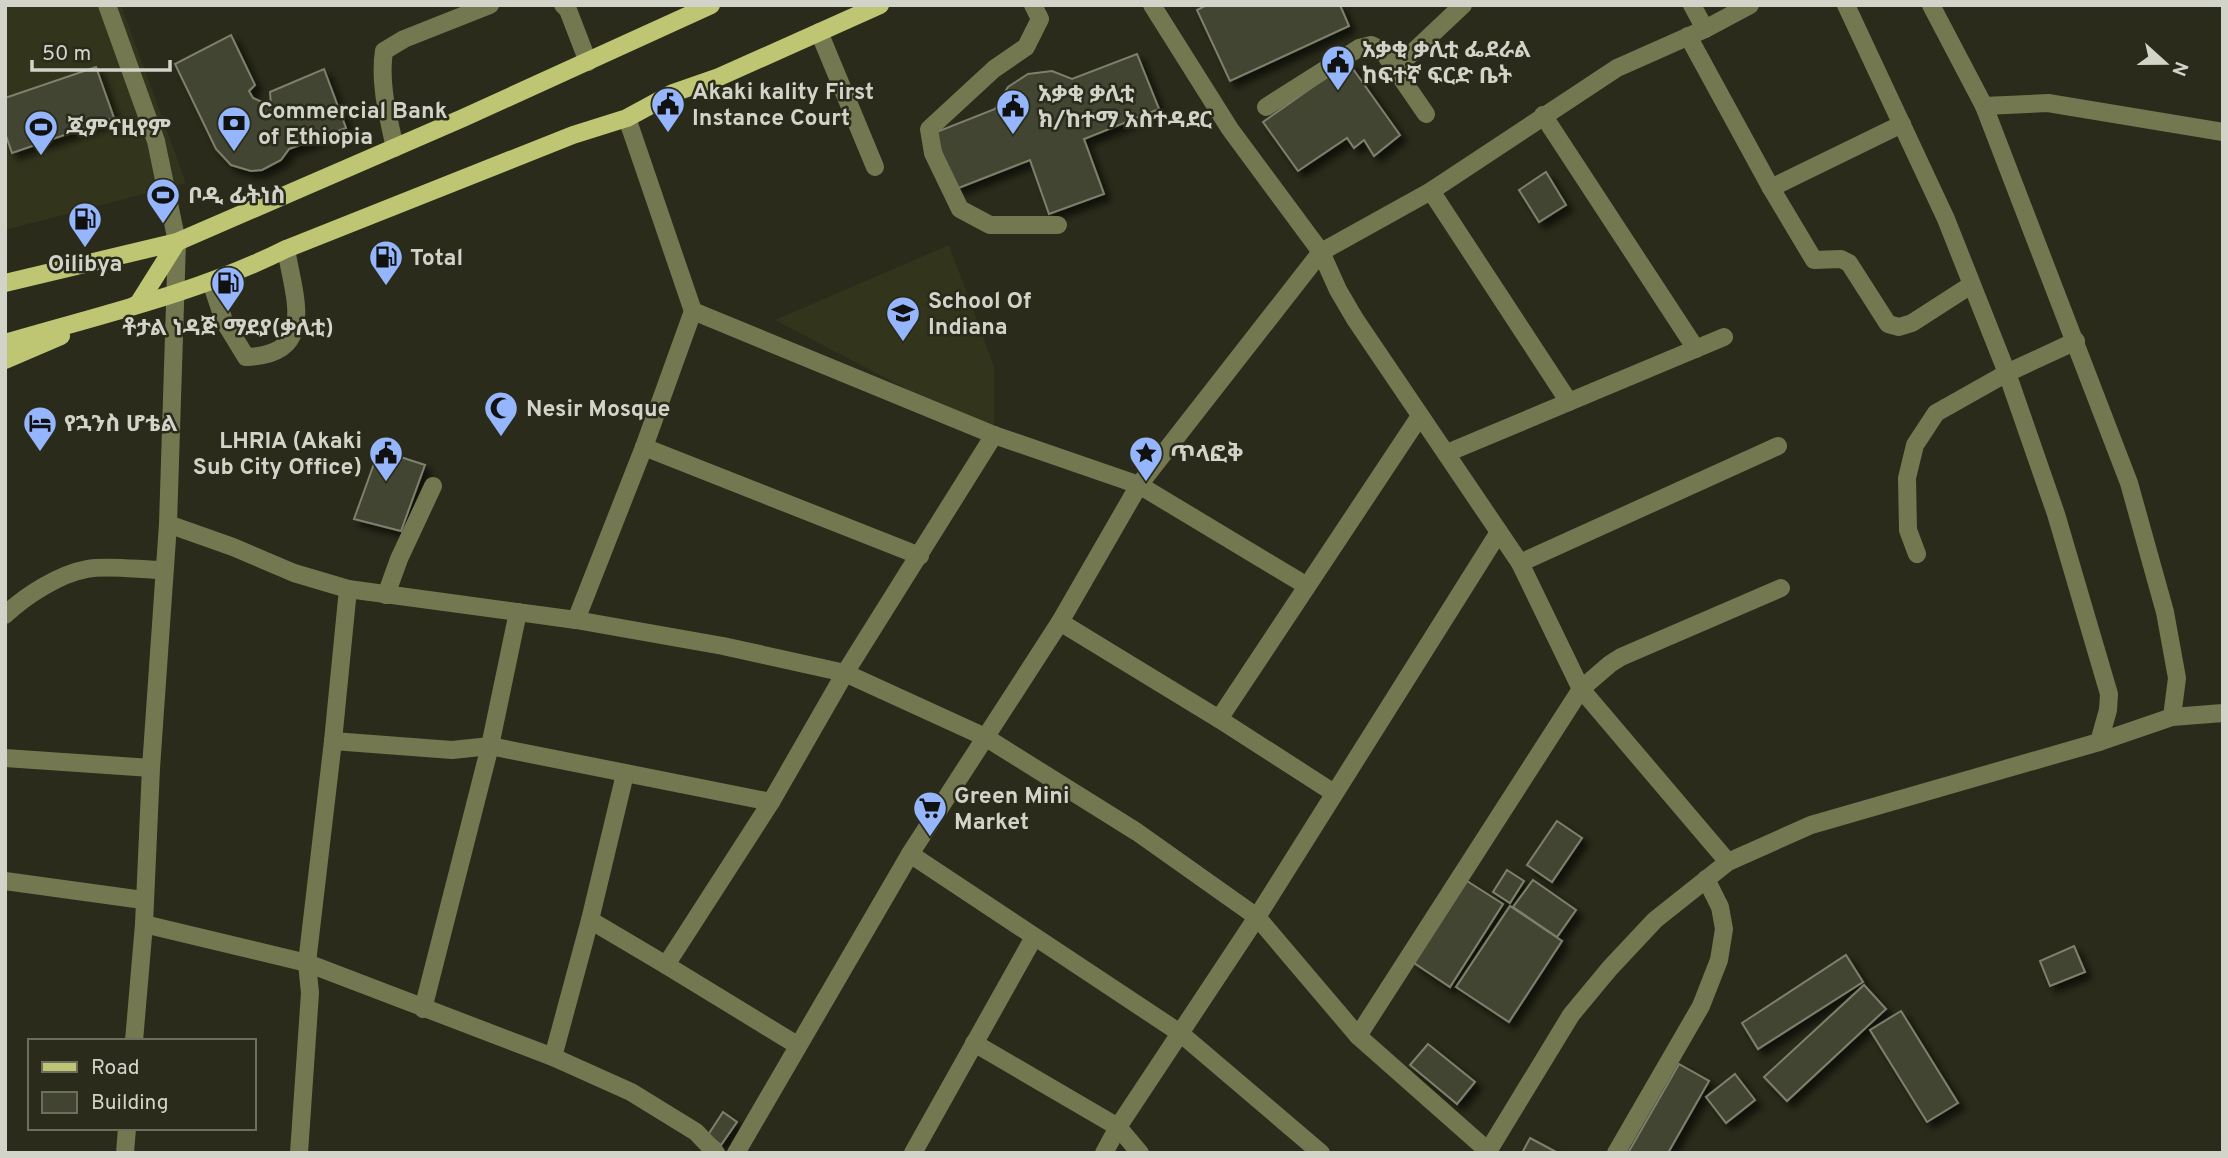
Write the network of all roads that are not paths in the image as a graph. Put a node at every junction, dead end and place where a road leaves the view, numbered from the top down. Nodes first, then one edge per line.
1 (107, 5) edge
2 (490, 5) edge
3 (563, 5) edge
4 (711, 5) edge
5 (880, 5) edge
6 (1033, 5) edge
7 (1152, 5) edge
8 (1463, 5) edge
9 (1692, 5) edge
10 (1750, 5) edge
11 (1846, 5) edge
12 (1931, 5) edge
13 (819, 32) junction
14 (1696, 33) junction
15 (588, 62) junction
16 (1395, 69) junction
17 (1984, 106) junction
18 (1266, 107) dead end
19 (1426, 114) dead end
20 (1543, 116) junction
21 (627, 118) junction
22 (1902, 124) junction
23 (2223, 132) edge
24 (395, 148) junction
25 (875, 167) dead end
26 (1771, 188) junction
27 (1431, 191) junction
28 (1058, 225) dead end
29 (177, 242) junction
30 (286, 249) junction
31 (1321, 252) junction
32 (211, 282) junction
33 (5, 283) edge
34 (1971, 285) junction
35 (177, 293) junction
36 (138, 304) junction
37 (693, 310) junction
38 (1724, 337) dead end
39 (2076, 341) junction
40 (5, 343) edge
41 (1696, 349) junction
42 (5, 360) edge
43 (2007, 373) junction
44 (1569, 402) junction
45 (1420, 416) junction
46 (994, 435) junction
47 (1778, 446) dead end
48 (645, 447) junction
49 (1447, 453) junction
50 (1139, 485) junction
51 (433, 486) dead end
52 (168, 524) junction
53 (1499, 532) junction
54 (1917, 554) dead end
55 (920, 556) junction
56 (1520, 563) junction
57 (164, 570) junction
58 (1307, 586) junction
59 (1781, 588) dead end
60 (348, 589) junction
61 (386, 594) junction
62 (518, 612) junction
63 (5, 615) edge
64 (576, 620) junction
65 (1060, 622) junction
66 (845, 673) junction
67 (1581, 689) junction
68 (2223, 713) edge
69 (2172, 718) junction
70 (1219, 719) junction
71 (985, 737) junction
72 (333, 741) junction
73 (2099, 742) junction
74 (490, 746) junction
75 (5, 758) edge
76 (151, 768) junction
77 (625, 774) junction
78 (1334, 793) junction
79 (771, 802) junction
80 (910, 854) junction
81 (1728, 862) junction
82 (1706, 879) junction
83 (5, 881) edge
84 (143, 900) junction
85 (1257, 917) junction
86 (590, 920) junction
87 (144, 924) junction
88 (1034, 937) junction
89 (307, 963) junction
90 (666, 965) junction
91 (424, 1009) junction
92 (1180, 1033) junction
93 (1359, 1036) junction
94 (134, 1039) edge
95 (974, 1043) junction
96 (797, 1045) junction
97 (553, 1057) junction
98 (1118, 1127) junction
99 (127, 1130) edge
100 (304, 1152) edge
101 (1488, 1152) edge
102 (125, 1153) edge
103 (716, 1153) edge
104 (736, 1153) edge
105 (912, 1153) edge
106 (1104, 1153) edge
107 (1140, 1153) edge
108 (1321, 1153) edge
109 (1616, 1153) edge

1 - 29 street
2 - 24 street
3 - 15 street
4 - 15 main road
5 - 13 main road
6 - 28 street
7 - 31 street
8 - 16 street
9 - 14 street
10 - 14 street
11 - 22 street
12 - 17 street
13 - 21 main road
13 - 25 street
14 - 20 street
14 - 26 street
15 - 24 main road
16 - 18 street
16 - 19 street
17 - 23 street
17 - 39 street
20 - 27 street
20 - 41 street
21 - 30 main road
21 - 37 street
22 - 26 street
22 - 34 street
24 - 29 main road
26 - 34 street
27 - 31 street
27 - 44 street
29 - 33 main road
29 - 35 street
29 - 36 main road
30 - 32 main road
30 - 32 street
31 - 45 street
31 - 50 street
32 - 35 main road
34 - 43 street
35 - 36 main road
35 - 52 street
36 - 40 main road
36 - 42 main road
37 - 46 street
37 - 48 street
38 - 41 street
39 - 43 street
39 - 69 street
41 - 44 street
43 - 54 street
43 - 73 street
44 - 49 street
45 - 49 street
45 - 58 street
46 - 50 street
46 - 55 street
47 - 56 street
48 - 55 street
48 - 64 street
49 - 53 street
50 - 58 street
50 - 65 street
51 - 61 street
52 - 57 street
52 - 60 street
53 - 56 street
53 - 78 street
55 - 66 street
56 - 67 street
57 - 63 street
57 - 76 street
58 - 70 street
59 - 67 street
60 - 61 street
60 - 72 street
61 - 62 street
62 - 64 street
62 - 74 street
64 - 66 street
65 - 70 street
65 - 71 street
66 - 71 street
66 - 79 street
67 - 81 street
67 - 93 street
68 - 69 street
69 - 73 street
70 - 78 street
71 - 80 street
71 - 85 street
72 - 74 street
72 - 89 street
73 - 81 street
74 - 77 street
74 - 91 street
75 - 76 street
76 - 84 street
77 - 79 street
77 - 86 street
78 - 85 street
79 - 90 street
80 - 88 street
80 - 96 street
81 - 82 street
82 - 101 street
82 - 109 street
83 - 84 street
84 - 87 street
85 - 92 street
85 - 93 street
86 - 90 street
86 - 97 street
87 - 89 street
87 - 94 street
88 - 92 street
88 - 95 street
89 - 91 street
89 - 100 street
90 - 96 street
91 - 97 street
92 - 98 street
92 - 108 street
93 - 101 street
95 - 98 street
95 - 105 street
96 - 104 street
97 - 103 street
98 - 106 street
98 - 107 street
99 - 102 street

